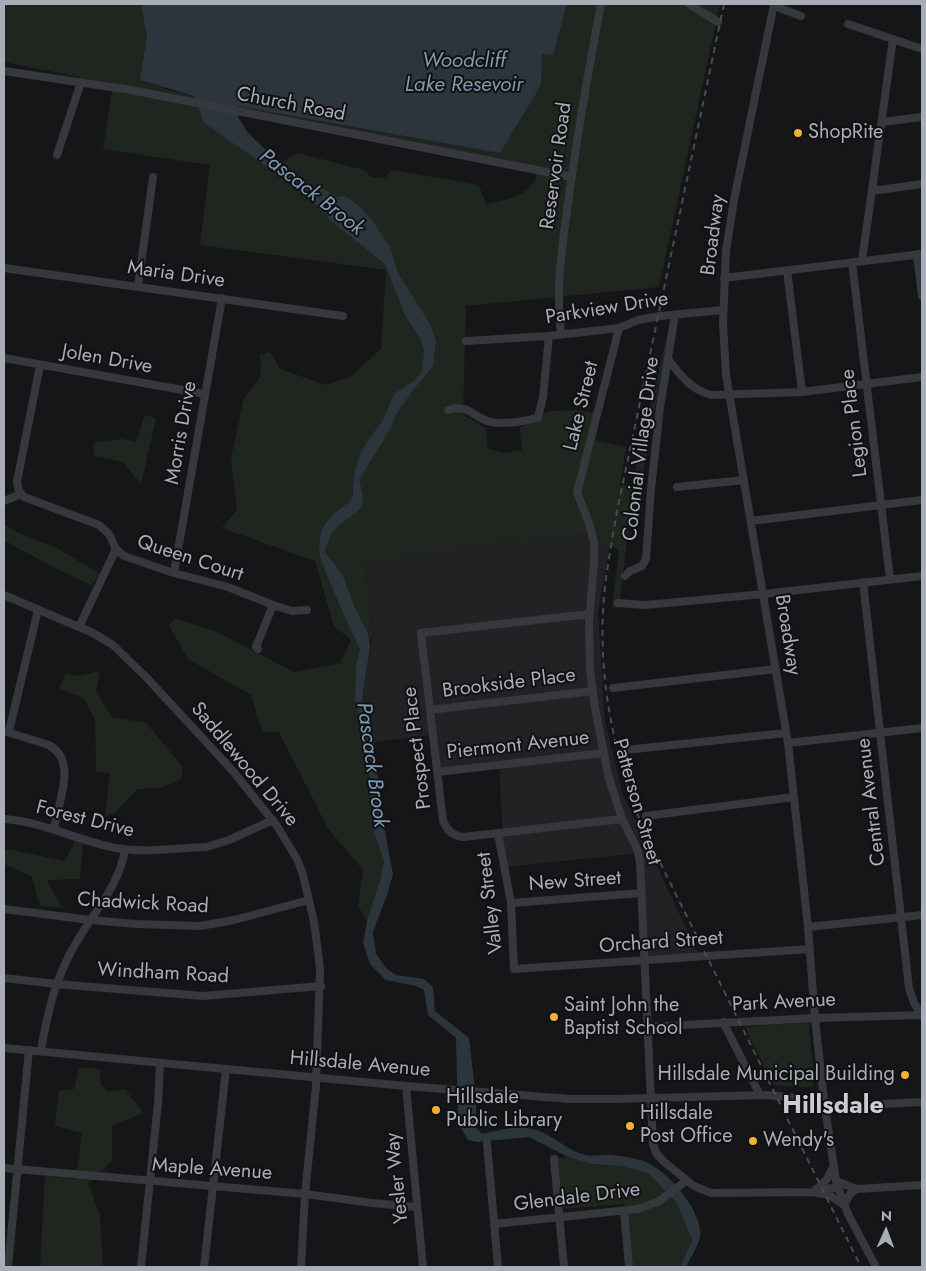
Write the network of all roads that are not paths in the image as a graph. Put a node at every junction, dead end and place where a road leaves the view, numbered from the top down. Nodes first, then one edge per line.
1 (601, 4) edge
2 (689, 4) edge
3 (774, 5) edge
4 (801, 16) dead end
5 (718, 22) dead end
6 (848, 24) dead end
7 (892, 39) junction
8 (922, 48) edge
9 (4, 71) edge
10 (81, 82) junction
11 (922, 117) edge
12 (882, 122) junction
13 (57, 155) dead end
14 (153, 177) dead end
15 (572, 177) junction
16 (922, 184) edge
17 (872, 190) junction
18 (920, 254) edge
19 (862, 261) junction
20 (852, 262) junction
21 (4, 268) edge
22 (787, 270) junction
23 (724, 278) junction
24 (138, 286) junction
25 (922, 296) edge
26 (222, 298) junction
27 (723, 310) junction
28 (676, 314) junction
29 (343, 316) dead end
30 (619, 328) junction
31 (561, 334) junction
32 (549, 336) junction
33 (466, 341) dead end
34 (4, 358) edge
35 (668, 359) junction
36 (40, 365) junction
37 (922, 377) edge
38 (867, 384) junction
39 (802, 392) junction
40 (205, 394) junction
41 (728, 394) junction
42 (448, 410) dead end
43 (744, 480) junction
44 (677, 487) dead end
45 (577, 493) joint
46 (21, 494) junction
47 (922, 500) edge
48 (4, 501) edge
49 (882, 505) junction
50 (751, 521) junction
51 (116, 548) junction
52 (174, 573) junction
53 (625, 576) dead end
54 (922, 576) edge
55 (890, 579) junction
56 (863, 582) junction
57 (764, 594) junction
58 (4, 595) edge
59 (618, 603) dead end
60 (272, 606) junction
61 (38, 610) junction
62 (307, 610) dead end
63 (589, 614) junction
64 (79, 627) junction
65 (258, 648) dead end
66 (776, 668) junction
67 (614, 688) dead end
68 (592, 691) junction
69 (430, 710) junction
70 (922, 728) edge
71 (6, 731) edge
72 (786, 733) junction
73 (880, 733) junction
74 (788, 743) junction
75 (625, 750) dead end
76 (603, 753) junction
77 (437, 772) junction
78 (794, 797) junction
79 (646, 816) dead end
80 (4, 819) edge
81 (622, 819) junction
82 (273, 820) junction
83 (54, 828) junction
84 (498, 834) junction
85 (125, 850) junction
86 (642, 893) junction
87 (309, 900) junction
88 (511, 903) junction
89 (4, 909) edge
90 (922, 915) edge
91 (902, 917) junction
92 (90, 920) junction
93 (808, 927) junction
94 (810, 949) junction
95 (645, 961) junction
96 (514, 969) joint
97 (4, 978) edge
98 (56, 984) junction
99 (321, 986) junction
100 (922, 1015) edge
101 (815, 1018) junction
102 (723, 1022) junction
103 (647, 1027) junction
104 (4, 1048) edge
105 (29, 1050) junction
106 (42, 1051) junction
107 (160, 1063) junction
108 (226, 1069) junction
109 (316, 1077) junction
110 (406, 1086) junction
111 (760, 1095) junction
112 (651, 1098) junction
113 (824, 1101) junction
114 (922, 1102) edge
115 (486, 1143) dead end
116 (554, 1159) dead end
117 (834, 1165) junction
118 (4, 1168) edge
119 (18, 1170) junction
120 (686, 1181) junction
121 (149, 1182) junction
122 (837, 1185) junction
123 (922, 1185) edge
124 (213, 1187) junction
125 (857, 1189) junction
126 (815, 1190) junction
127 (305, 1194) junction
128 (844, 1205) junction
129 (417, 1207) junction
130 (624, 1211) junction
131 (559, 1218) junction
132 (494, 1224) junction
133 (8, 1267) edge
134 (141, 1267) edge
135 (204, 1267) edge
136 (301, 1267) edge
137 (423, 1267) edge
138 (498, 1267) edge
139 (564, 1267) edge
140 (629, 1267) edge
141 (876, 1267) edge

1 - 15 street, Reservoir Road
2 - 5 street
3 - 4 street
3 - 23 street, Broadway
6 - 7 street
7 - 8 street
7 - 12 street
9 - 10 street, Church Road
10 - 13 street
10 - 15 street, Church Road
11 - 12 street
12 - 17 street
14 - 24 street
15 - 31 street, Reservoir Road
16 - 17 street
17 - 19 street
18 - 19 street
18 - 25 street
19 - 20 street
20 - 22 street
20 - 38 street, Legion Place
21 - 24 street, Maria Drive
22 - 23 street
22 - 39 street
23 - 27 street, Broadway
24 - 26 street, Maria Drive
26 - 29 street, Maria Drive
26 - 40 street, Morris Drive
27 - 28 street, Parkview Drive
27 - 41 street, Broadway
28 - 30 street, Parkview Drive
28 - 35 street, Colonial Village Drive
30 - 31 street, Parkview Drive
30 - 45 street, Lake Street
31 - 32 street, Parkview Drive
32 - 33 street, Parkview Drive
32 - 42 street
34 - 36 street, Jolen Drive
35 - 41 street
35 - 53 street, Colonial Village Drive
36 - 40 street, Jolen Drive
36 - 46 street
37 - 38 street
38 - 39 street
38 - 49 street, Legion Place
39 - 41 street
40 - 52 street, Morris Drive
41 - 43 street, Broadway
43 - 44 street
43 - 50 street, Broadway
45 - 63 street, Patterson Street
46 - 48 street
46 - 51 street, Queen Court
47 - 49 street
49 - 50 street
49 - 55 street, Legion Place
50 - 57 street, Broadway
51 - 52 street, Queen Court
51 - 64 street
52 - 60 street, Queen Court
54 - 55 street
55 - 56 street
56 - 57 street
56 - 73 street, Central Avenue
57 - 59 street
57 - 66 street, Broadway
58 - 61 street, Saddlewood Drive
60 - 62 street, Queen Court
60 - 65 street
61 - 64 street, Saddlewood Drive
61 - 71 street
63 - 68 street, Patterson Street
63 - 69 street, Prospect Place
64 - 82 street, Saddlewood Drive
66 - 67 street
66 - 72 street, Broadway
68 - 69 street, Brookside Place
68 - 76 street, Patterson Street
69 - 77 street, Prospect Place
70 - 73 street
71 - 83 street
72 - 74 street, Broadway
72 - 75 street
73 - 74 street
73 - 91 street, Central Avenue
74 - 78 street, Broadway
76 - 77 street, Piermont Avenue
76 - 81 street, Patterson Street
77 - 84 street, Prospect Place
78 - 79 street
78 - 93 street, Broadway
80 - 83 street, Forest Drive
81 - 84 street, Prospect Place
81 - 86 street, Patterson Street
82 - 85 street, Forest Drive
82 - 87 street, Saddlewood Drive
83 - 85 street, Forest Drive
84 - 88 street, Valley Street
85 - 92 street
86 - 88 street, New Street
86 - 95 street, Patterson Street
87 - 92 street, Chadwick Road
87 - 99 street, Saddlewood Drive
88 - 96 street, Valley Street
89 - 92 street, Chadwick Road
90 - 91 street
91 - 93 street
91 - 100 street, Central Avenue
92 - 98 street
93 - 94 street, Broadway
94 - 95 street, Orchard Street
94 - 101 street, Broadway
95 - 96 street, Orchard Street
95 - 103 street, Patterson Street
97 - 98 street, Windham Road
98 - 99 street, Windham Road
98 - 106 street
99 - 109 street, Saddlewood Drive
100 - 101 street, Park Avenue
101 - 102 street, Park Avenue
101 - 113 street, Broadway
102 - 103 street, Park Avenue
102 - 111 street
103 - 112 street, Patterson Street
104 - 105 street, Hillsdale Avenue
105 - 106 street, Hillsdale Avenue
105 - 119 street
106 - 107 street, Hillsdale Avenue
107 - 108 street, Hillsdale Avenue
107 - 121 street
108 - 109 street, Hillsdale Avenue
108 - 124 street
109 - 110 street, Hillsdale Avenue
109 - 127 street, Saddlewood Drive
110 - 112 street, Hillsdale Avenue
110 - 129 street, Yesler Way
111 - 112 street, Hillsdale Avenue
111 - 113 street, Hillsdale Avenue
112 - 120 street, Patterson Street
113 - 114 street, Hillsdale Avenue
113 - 117 street, Broadway
115 - 132 street
116 - 131 street
117 - 122 street, Broadway
117 - 126 street
118 - 119 street, Maple Avenue
119 - 121 street, Maple Avenue
119 - 133 street
120 - 126 street
120 - 130 street, Glendale Drive
121 - 124 street, Maple Avenue
121 - 134 street
122 - 125 street
122 - 126 street
122 - 128 street, Broadway
123 - 125 street
124 - 127 street, Maple Avenue
124 - 135 street
125 - 128 street
126 - 128 street
127 - 129 street, Maple Avenue
127 - 136 street, Saddlewood Drive
128 - 141 street, Broadway
129 - 137 street, Yesler Way
130 - 131 street, Glendale Drive
130 - 140 street
131 - 132 street, Glendale Drive
131 - 139 street
132 - 138 street

